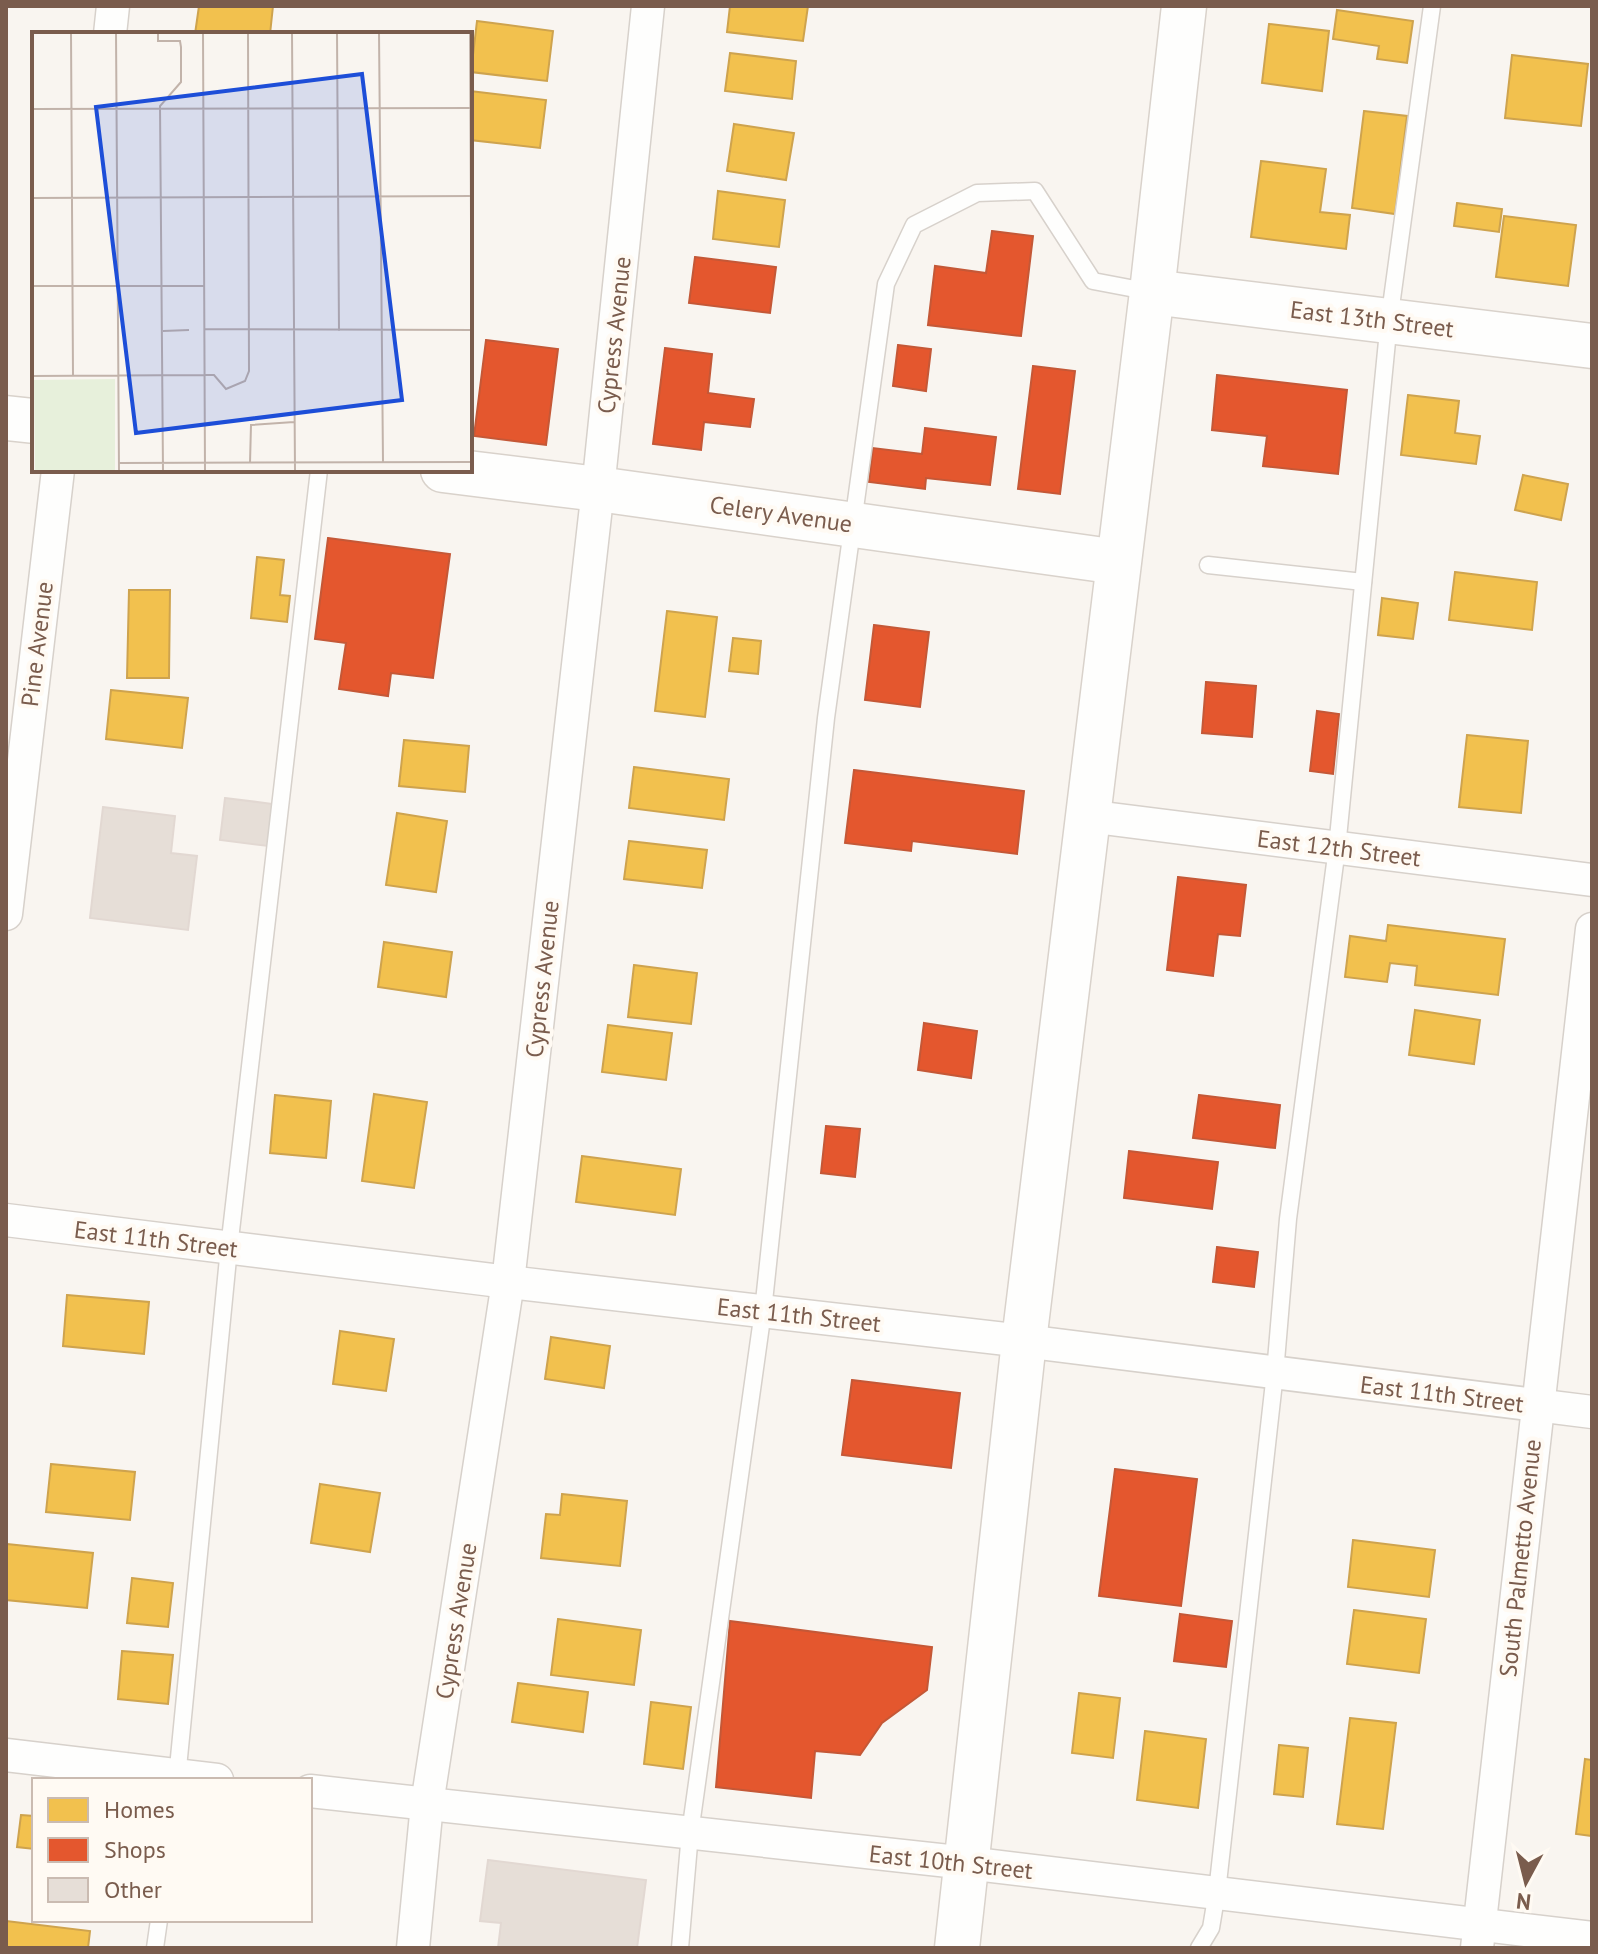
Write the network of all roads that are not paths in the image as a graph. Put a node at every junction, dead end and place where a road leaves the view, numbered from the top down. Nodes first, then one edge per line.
1 (113, 6) edge
2 (648, 6) edge
3 (1184, 6) edge
4 (1432, 6) edge
5 (110, 32) edge
6 (1152, 292) junction
7 (1389, 321) junction
8 (1592, 346) edge
9 (6, 418) edge
10 (32, 421) edge
11 (58, 472) edge
12 (319, 472) edge
13 (459, 472) edge
14 (598, 489) junction
15 (852, 524) junction
16 (1118, 562) junction
17 (1208, 565) dead end
18 (1363, 582) junction
19 (1087, 816) junction
20 (1337, 848) junction
21 (1592, 880) edge
22 (6, 914) edge
23 (1592, 929) edge
24 (6, 1220) edge
25 (229, 1248) junction
26 (508, 1282) junction
27 (763, 1311) junction
28 (1024, 1341) junction
29 (1275, 1373) junction
30 (1537, 1406) junction
31 (1592, 1412) edge
32 (6, 1755) edge
33 (177, 1778) edge
34 (312, 1791) edge
35 (427, 1804) junction
36 (690, 1833) junction
37 (967, 1863) junction
38 (1217, 1892) junction
39 (159, 1922) edge
40 (1478, 1936) edge
41 (1592, 1938) edge
42 (155, 1948) edge
43 (413, 1948) edge
44 (680, 1948) edge
45 (957, 1948) edge
46 (1199, 1948) edge

1 - 5 street
2 - 14 street, Cypress Avenue
3 - 6 main road
4 - 7 lane
6 - 7 main road, East 13th Street
6 - 15 lane
6 - 16 main road
7 - 8 main road, East 13th Street
7 - 18 lane
9 - 10 main road
11 - 22 street, Pine Avenue
12 - 25 lane
13 - 14 main road, Celery Avenue
14 - 15 main road, Celery Avenue
14 - 26 street, Cypress Avenue
15 - 16 main road, Celery Avenue
15 - 27 lane
16 - 19 main road
17 - 18 lane
18 - 20 lane
19 - 20 street, East 12th Street
19 - 28 main road
20 - 21 street, East 12th Street
20 - 29 lane
23 - 30 street, South Palmetto Avenue
24 - 25 street, East 11th Street
25 - 26 street, East 11th Street
25 - 33 lane
26 - 27 street, East 11th Street
26 - 35 street, Cypress Avenue
27 - 28 street, East 11th Street
27 - 36 lane
28 - 29 street, East 11th Street
28 - 37 main road
29 - 30 street, East 11th Street
29 - 38 lane
30 - 31 street, East 11th Street
30 - 40 street, South Palmetto Avenue
32 - 33 street
34 - 35 street, East 10th Street
35 - 36 street, East 10th Street
35 - 43 street, Cypress Avenue
36 - 37 street, East 10th Street
36 - 44 lane
37 - 38 street, East 10th Street
37 - 45 main road
38 - 40 street, East 10th Street
38 - 46 lane
39 - 42 lane
40 - 41 street, East 10th Street

